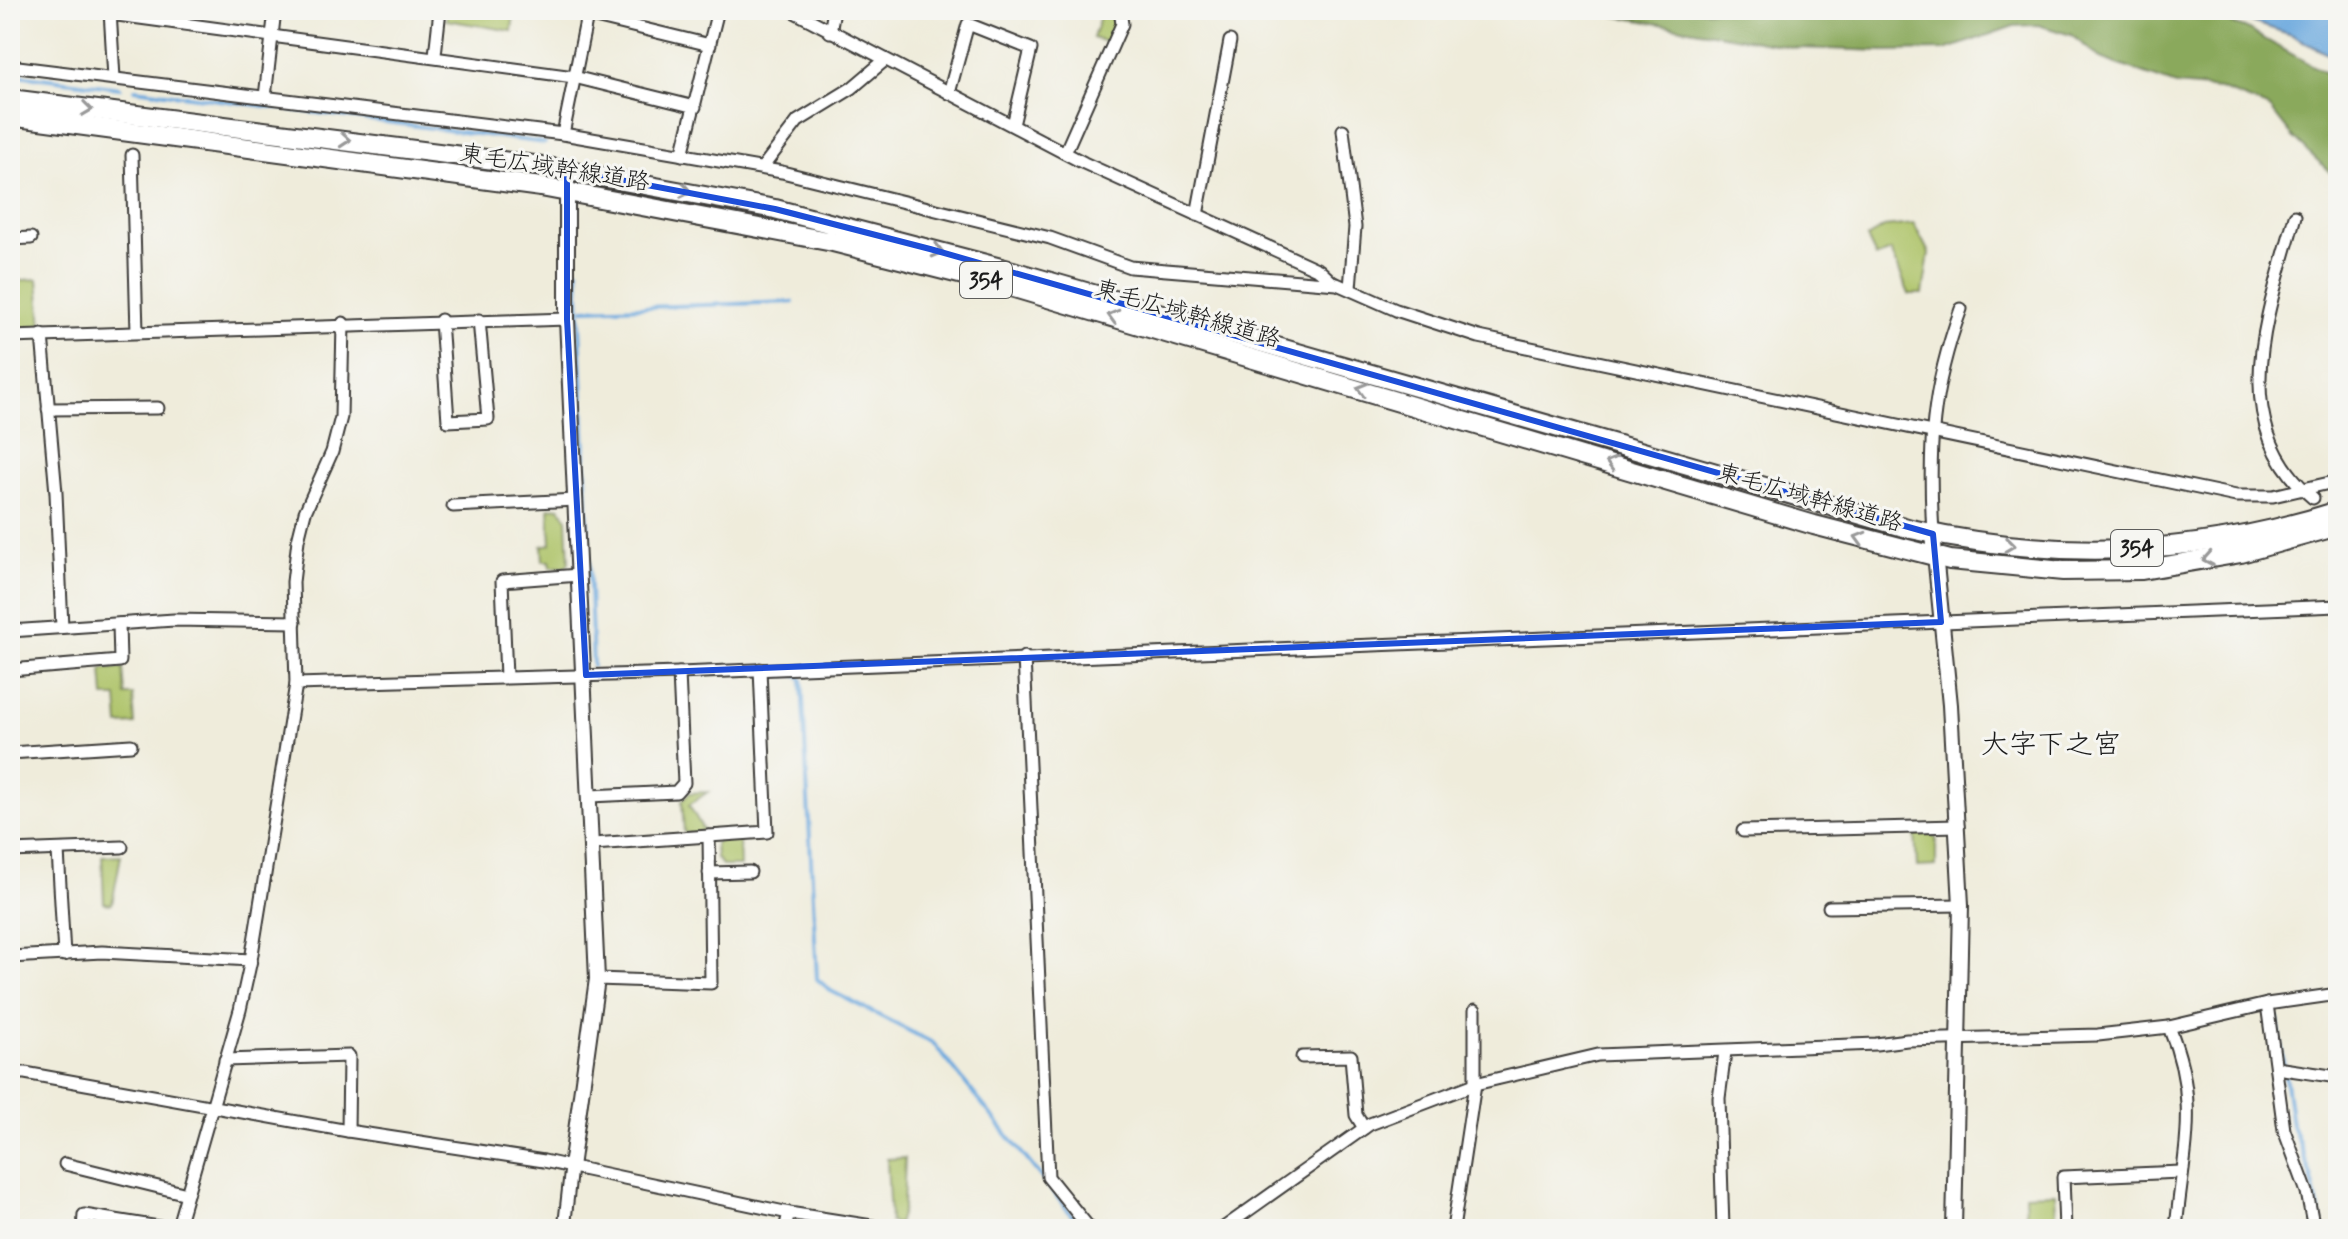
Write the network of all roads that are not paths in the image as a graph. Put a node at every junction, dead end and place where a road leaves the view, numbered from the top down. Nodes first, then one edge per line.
1 (275, 10) edge
2 (440, 10) edge
3 (718, 10) edge
4 (791, 10) edge
5 (834, 10) edge
6 (1120, 10) edge
7 (110, 12) edge
8 (587, 13) edge
9 (830, 32) junction
10 (273, 35) junction
11 (1230, 41) dead end
12 (710, 45) junction
13 (435, 55) junction
14 (885, 60) junction
15 (10, 66) edge
16 (574, 77) junction
17 (114, 78) junction
18 (949, 93) junction
19 (265, 97) junction
20 (10, 99) edge
21 (695, 107) junction
22 (10, 116) edge
23 (1013, 125) junction
24 (1343, 130) dead end
25 (563, 134) junction
26 (1065, 153) junction
27 (132, 155) dead end
28 (682, 155) junction
29 (762, 168) junction
30 (567, 170) junction
31 (567, 192) junction
32 (1197, 215) junction
33 (2295, 216) dead end
34 (31, 238) dead end
35 (10, 239) edge
36 (1333, 283) junction
37 (1350, 288) junction
38 (1961, 309) dead end
39 (567, 319) junction
40 (441, 320) junction
41 (479, 320) junction
42 (343, 323) junction
43 (137, 332) junction
44 (42, 335) junction
45 (10, 337) edge
46 (158, 408) dead end
47 (48, 409) junction
48 (1930, 432) junction
49 (2338, 481) edge
50 (2303, 490) junction
51 (2313, 498) dead end
52 (576, 500) junction
53 (453, 506) dead end
54 (2338, 511) edge
55 (2338, 526) edge
56 (1933, 534) junction
57 (1936, 557) junction
58 (579, 575) junction
59 (2338, 606) edge
60 (295, 622) junction
61 (1941, 622) junction
62 (119, 624) junction
63 (62, 627) junction
64 (10, 631) edge
65 (1024, 657) junction
66 (760, 669) junction
67 (10, 670) edge
68 (679, 673) junction
69 (586, 675) junction
70 (506, 677) junction
71 (296, 684) junction
72 (131, 745) dead end
73 (10, 753) edge
74 (590, 796) junction
75 (1958, 826) junction
76 (1743, 831) dead end
77 (709, 836) junction
78 (593, 844) junction
79 (122, 847) dead end
80 (10, 851) edge
81 (58, 851) junction
82 (750, 872) dead end
83 (709, 873) junction
84 (1961, 905) junction
85 (1829, 907) dead end
86 (64, 955) junction
87 (10, 957) edge
88 (251, 960) junction
89 (597, 979) junction
90 (2338, 994) edge
91 (2267, 1004) junction
92 (1475, 1010) dead end
93 (2169, 1027) junction
94 (1959, 1038) junction
95 (10, 1043) edge
96 (1725, 1052) junction
97 (1302, 1057) dead end
98 (225, 1060) junction
99 (2276, 1068) junction
100 (10, 1072) edge
101 (2338, 1077) edge
102 (1475, 1084) junction
103 (212, 1104) junction
104 (1364, 1128) junction
105 (348, 1131) junction
106 (65, 1164) dead end
107 (571, 1167) junction
108 (2181, 1172) junction
109 (187, 1194) junction
110 (789, 1213) junction
111 (83, 1229) edge
112 (171, 1229) edge
113 (177, 1229) edge
114 (564, 1229) edge
115 (785, 1229) edge
116 (891, 1229) edge
117 (1090, 1229) edge
118 (1222, 1229) edge
119 (1453, 1229) edge
120 (1723, 1229) edge
121 (1954, 1229) edge
122 (2065, 1229) edge
123 (2176, 1229) edge
124 (2314, 1229) edge

1 - 10 street
2 - 13 street
3 - 12 street
4 - 9 street
5 - 9 street
6 - 26 street
7 - 10 street
7 - 17 street
8 - 12 street
8 - 16 street
9 - 14 street
10 - 13 street
10 - 19 street
11 - 32 street
12 - 21 street
13 - 16 street
14 - 18 street
14 - 29 street
15 - 17 street
16 - 21 street
16 - 25 street
17 - 19 street
18 - 23 street
18 - 23 street
19 - 25 street
20 -> 30 highway, 東毛広域幹線道路 / 354
21 - 28 street
22 - 31 highway, 東毛広域幹線道路 / 354
23 - 26 street
24 - 37 street
25 - 28 street
26 - 32 street
27 - 43 street
28 - 29 street
29 - 36 street
30 - 31 street
30 -> 56 highway, 東毛広域幹線道路 / 354
31 - 39 street
57 -> 31 highway, 東毛広域幹線道路 / 354
32 - 36 street
33 - 50 street
34 - 35 street
36 - 37 street
37 - 48 street
38 - 48 street
39 - 41 street
39 - 52 street
40 - 41 street
40 - 41 street
40 - 42 street
42 - 43 street
42 - 60 street
43 - 44 street
44 - 45 street
44 - 47 street
46 - 47 street
47 - 63 street
48 - 50 street
48 - 56 street
49 - 50 street
50 - 51 street
52 - 53 street
52 - 58 street
56 -> 54 highway, 東毛広域幹線道路 / 354
55 -> 57 highway, 東毛広域幹線道路 / 354
56 - 57 street
57 - 61 street
58 - 69 street
58 - 70 street
59 - 61 street
60 - 62 street
60 - 71 street
61 - 65 street
61 - 75 street
62 - 63 street
62 - 67 street
63 - 64 street
65 - 66 street
65 - 117 street
66 - 68 street
66 - 77 street
68 - 69 street
68 - 74 street
69 - 70 street
69 - 74 street
70 - 71 street
71 - 88 street
72 - 73 street
74 - 78 street
75 - 76 street
75 - 84 street
77 - 78 street
77 - 83 street
78 - 89 street
79 - 81 street
80 - 81 street
81 - 86 street
82 - 83 street
83 - 89 street
84 - 85 street
84 - 94 street
86 - 87 street
86 - 88 street
88 - 98 street
89 - 107 street
90 - 91 street
91 - 93 street
91 - 99 street
92 - 102 street
93 - 94 street
93 - 108 street
94 - 96 street
94 - 121 street
95 - 100 street
96 - 102 street
96 - 120 street
97 - 104 street
98 - 103 street
98 - 105 street
99 - 101 street
99 - 124 street
100 - 103 street
102 - 104 street
102 - 119 street
103 - 105 street
103 - 109 street
104 - 118 street
105 - 107 street
106 - 109 street
107 - 110 street
107 - 114 street
108 - 122 street
108 - 123 street
109 - 113 street
110 - 115 street
110 - 116 street
111 - 112 street

